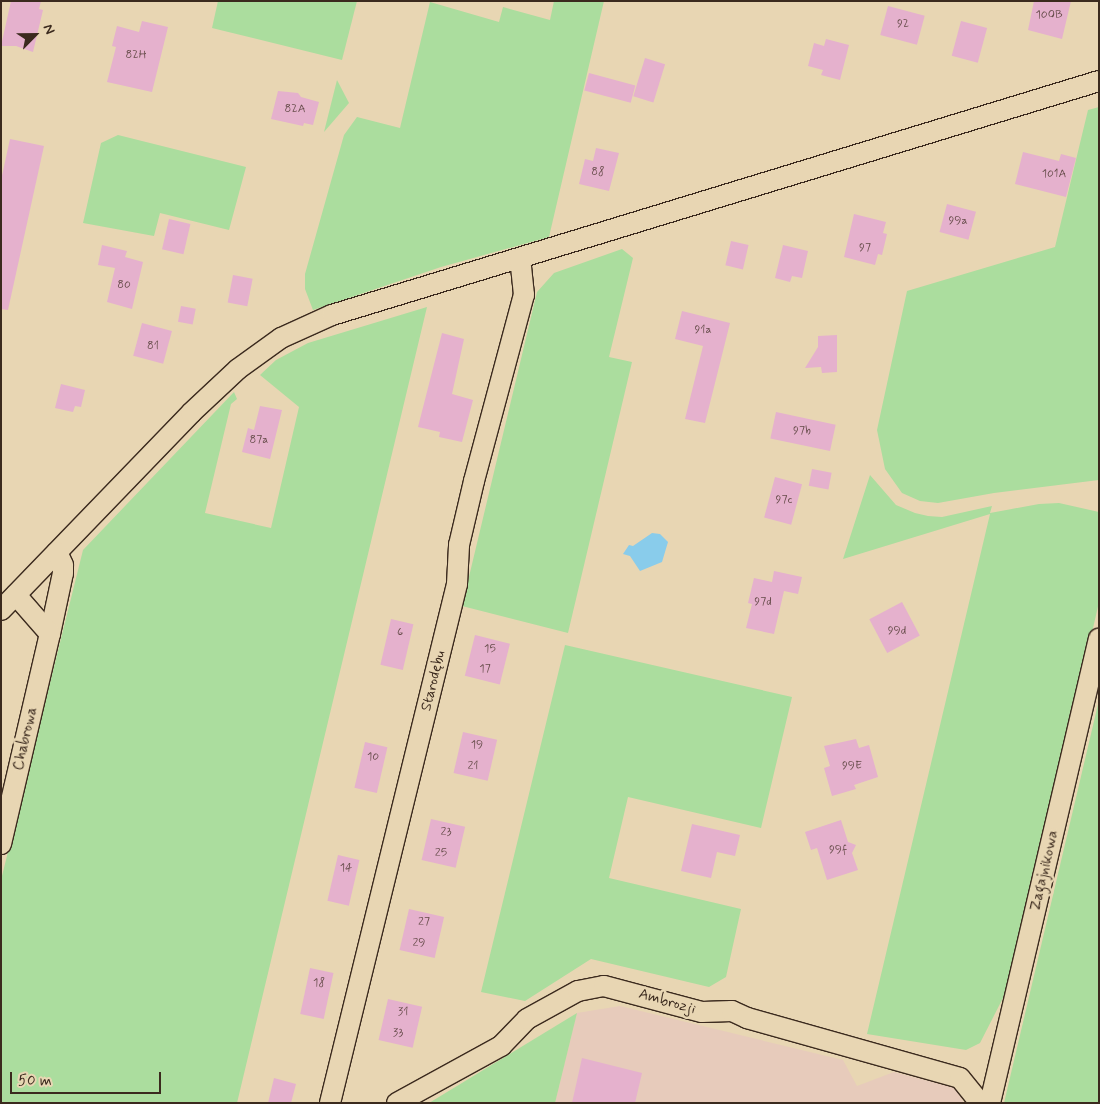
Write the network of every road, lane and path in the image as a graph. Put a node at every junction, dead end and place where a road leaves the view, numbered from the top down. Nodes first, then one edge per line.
1 (1099, 81) edge
2 (520, 259) junction
3 (58, 552) junction
4 (16, 595) junction
5 (1, 610) edge
6 (50, 634) junction
7 (1099, 639) edge
8 (1, 844) edge
9 (330, 1103) edge
10 (397, 1103) edge
11 (980, 1103) edge
12 (990, 1103) edge

1 - 2 street
2 - 3 street
2 - 9 street, Starodębu
3 - 4 street
3 - 6 street, Chabrowa
4 - 5 street
4 - 6 street
6 - 8 street, Chabrowa
7 - 12 street, Zagajnikowa
10 - 11 street, Ambrozji

